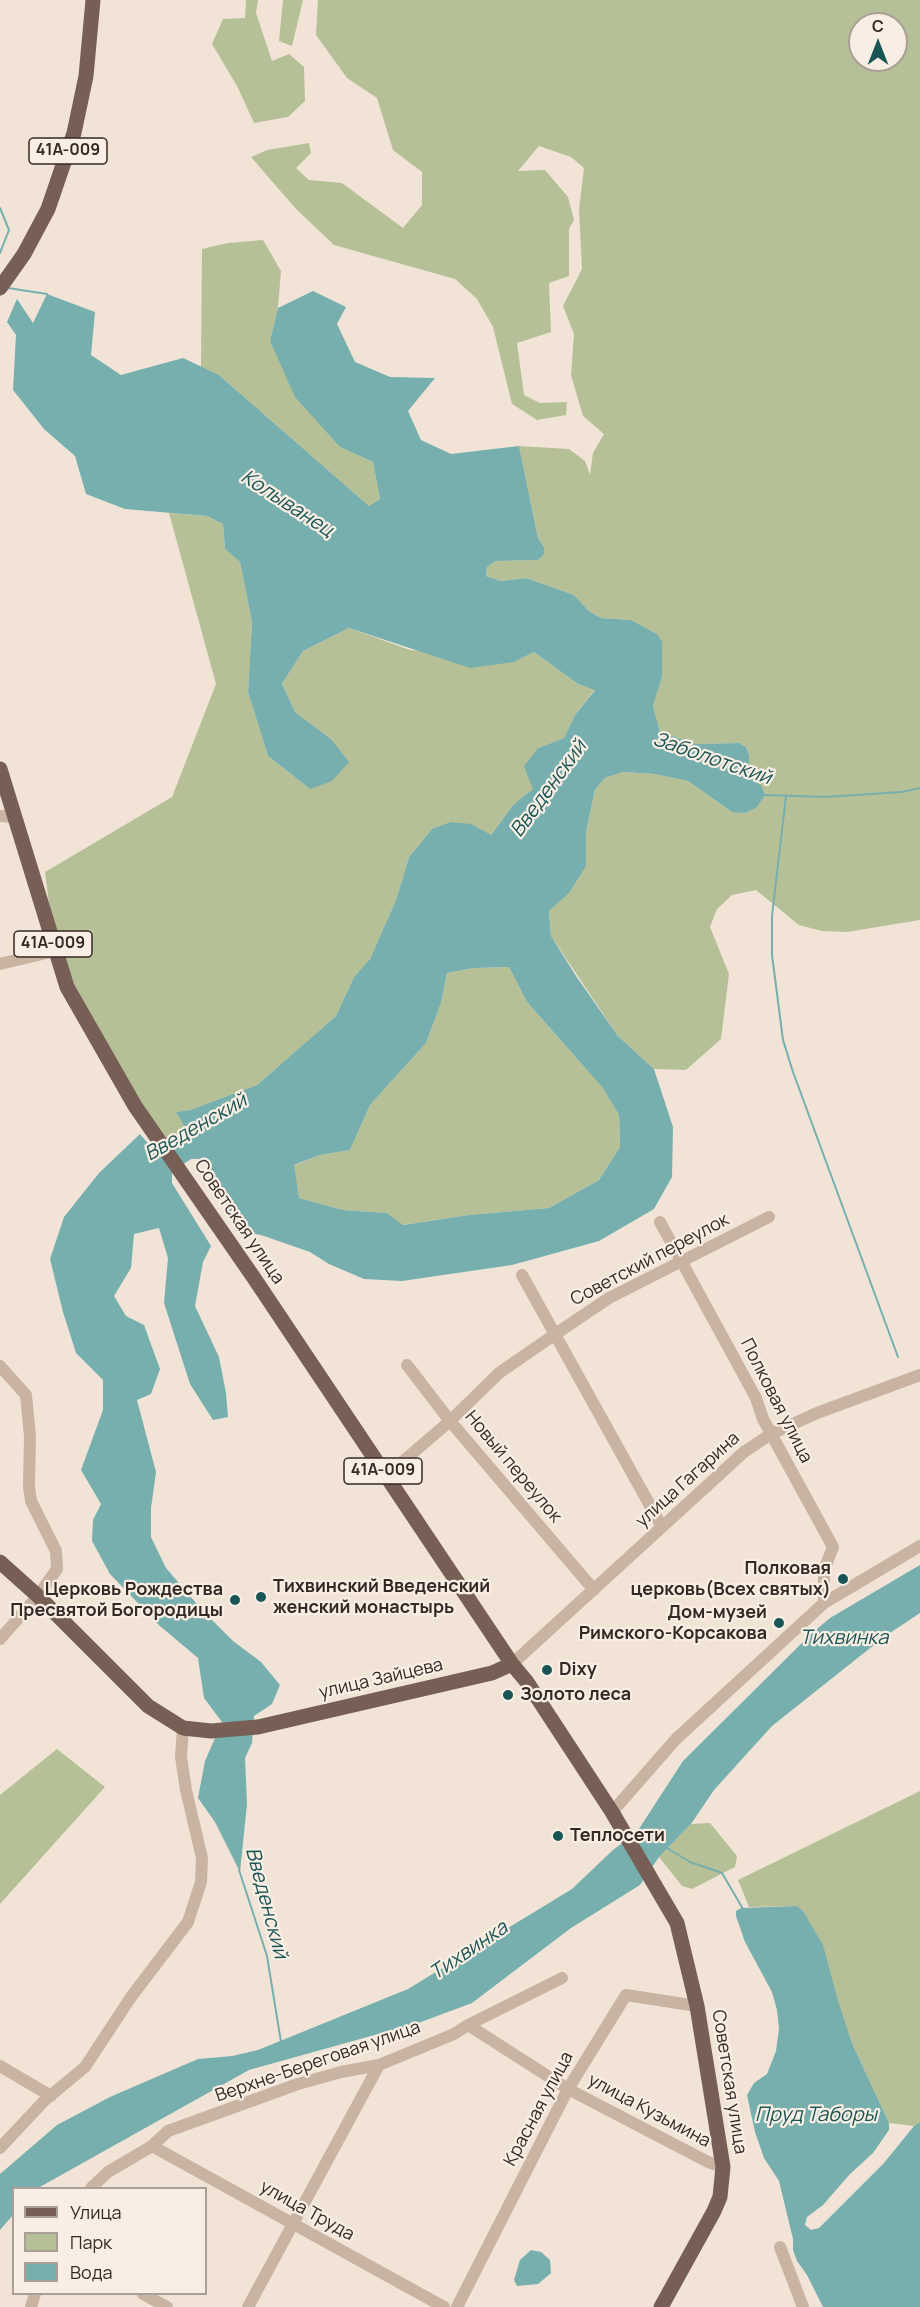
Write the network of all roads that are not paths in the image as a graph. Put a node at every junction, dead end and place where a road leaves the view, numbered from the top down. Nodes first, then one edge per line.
1 (93, 0) edge
2 (0, 288) edge
3 (0, 769) edge
4 (7, 817) edge
5 (55, 951) junction
6 (0, 964) edge
7 (769, 1217) dead end
8 (660, 1222) dead end
9 (681, 1261) junction
10 (522, 1275) dead end
11 (554, 1335) junction
12 (407, 1365) dead end
13 (0, 1366) edge
14 (920, 1375) edge
15 (450, 1421) junction
16 (771, 1434) junction
17 (386, 1476) junction
18 (662, 1527) junction
19 (920, 1546) edge
20 (0, 1562) edge
21 (594, 1590) junction
22 (38, 1596) junction
23 (824, 1603) junction
24 (0, 1639) edge
25 (512, 1664) junction
26 (183, 1728) junction
27 (612, 1812) junction
28 (562, 1978) dead end
29 (697, 2006) junction
30 (468, 2025) junction
31 (379, 2065) junction
32 (0, 2066) edge
33 (568, 2089) junction
34 (51, 2096) junction
35 (152, 2146) junction
36 (0, 2148) edge
37 (723, 2167) junction
38 (92, 2187) edge
39 (293, 2224) junction
40 (780, 2247) dead end
41 (145, 2295) edge
42 (167, 2307) edge
43 (248, 2307) edge
44 (444, 2307) edge
45 (457, 2307) edge
46 (661, 2307) edge
47 (803, 2307) edge

1 - 2 main road, 41А-009
3 - 4 main road, Советская улица / 41А-009
4 - 5 main road, Советская улица / 41А-009
5 - 6 street
5 - 17 main road, Советская улица / 41А-009
7 - 9 street, Советский переулок
8 - 9 street, Полковая улица
9 - 11 street, Советский переулок
9 - 16 street, Полковая улица
10 - 11 street
11 - 15 street, Советский переулок
11 - 18 street
12 - 15 street, Новый переулок
13 - 22 street
14 - 16 street, улица Гагарина
15 - 17 street, Советский переулок
15 - 21 street, Новый переулок
16 - 18 street, улица Гагарина
16 - 23 street, Полковая улица
17 - 25 main road, Советская улица / 41А-009
18 - 21 street, улица Гагарина
19 - 23 street
20 - 22 main road
21 - 25 street, улица Гагарина
22 - 24 street
22 - 26 main road
23 - 27 street
25 - 26 main road, улица Зайцева
25 - 27 main road, 41А-009
26 - 34 street
27 - 29 main road, Советская улица / 41А-009
28 - 30 street, Верхне-Береговая улица
29 - 33 street, Красная улица
29 - 37 main road, Советская улица
30 - 31 street, Верхне-Береговая улица
30 - 33 street, улица Кузьмина
31 - 35 street, Верхне-Береговая улица
31 - 39 street
32 - 34 street
33 - 37 street, улица Кузьмина
33 - 45 street, Красная улица
34 - 36 street
35 - 38 street, Верхне-Береговая улица
35 - 39 street, улица Труда
37 - 46 main road, Советская улица
39 - 43 street
39 - 44 street, улица Труда
40 - 47 street
41 - 42 street

